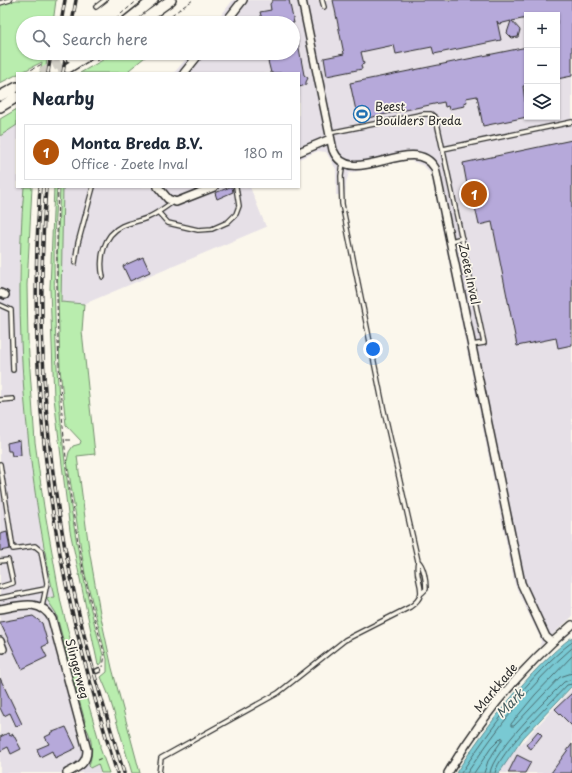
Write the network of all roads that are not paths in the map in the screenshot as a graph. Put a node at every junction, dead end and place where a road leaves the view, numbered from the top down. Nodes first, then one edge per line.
1 (10, 0) edge
2 (105, 0) edge
3 (153, 0) edge
4 (171, 0) edge
5 (243, 0) edge
6 (302, 0) edge
7 (322, 0) edge
8 (0, 3) edge
9 (96, 7) dead end
10 (324, 7) dead end
11 (133, 16) edge
12 (149, 16) edge
13 (230, 16) edge
14 (81, 60) edge
15 (194, 60) edge
16 (68, 68) tunnel mouth
17 (185, 72) edge
18 (16, 88) edge
19 (0, 96) edge
20 (16, 98) edge
21 (0, 107) edge
22 (572, 122) edge
23 (330, 136) junction
24 (443, 149) junction
25 (300, 151) edge
26 (343, 162) junction
27 (93, 188) edge
28 (159, 188) edge
29 (212, 188) edge
30 (236, 188) edge
31 (176, 204) junction
32 (158, 212) junction
33 (462, 238) junction
34 (450, 241) junction
35 (75, 263) dead end
36 (104, 277) dead end
37 (0, 305) edge
38 (472, 346) junction
39 (13, 370) dead end
40 (13, 399) dead end
41 (0, 400) edge
42 (0, 464) edge
43 (0, 561) edge
44 (418, 561) junction
45 (0, 587) edge
46 (44, 589) junction
47 (422, 593) junction
48 (0, 598) edge
49 (42, 607) junction
50 (0, 609) edge
51 (572, 625) edge
52 (0, 641) edge
53 (552, 642) junction
54 (3, 649) dead end
55 (67, 773) edge
56 (159, 773) edge
57 (448, 773) edge

1 - 8 lane
2 - 9 lane
3 - 11 main road
4 - 12 main road
5 - 13 street
6 - 23 street
7 - 10 lane
14 - 16 main road
15 - 17 street
18 - 19 main road
20 - 21 main road
22 - 24 lane
23 - 24 lane
23 - 25 street
23 - 26 street
24 - 33 lane
26 - 34 street, Zoete Inval
26 - 44 lane
27 - 35 lane
28 - 31 street
29 - 31 street
30 - 32 lane
31 - 32 lane
32 - 36 lane
33 - 34 lane
33 - 38 lane
34 - 38 street, Zoete Inval
37 - 39 lane
38 - 53 street, Zoete Inval
40 - 41 lane
42 - 46 lane
43 - 45 lane
44 - 47 lane
44 - 47 lane
46 - 48 lane
46 - 49 lane
47 - 56 lane
49 - 50 street
49 - 55 street, Slingerweg
51 - 53 street, Markkade
52 - 54 street
53 - 57 street, Markkade

